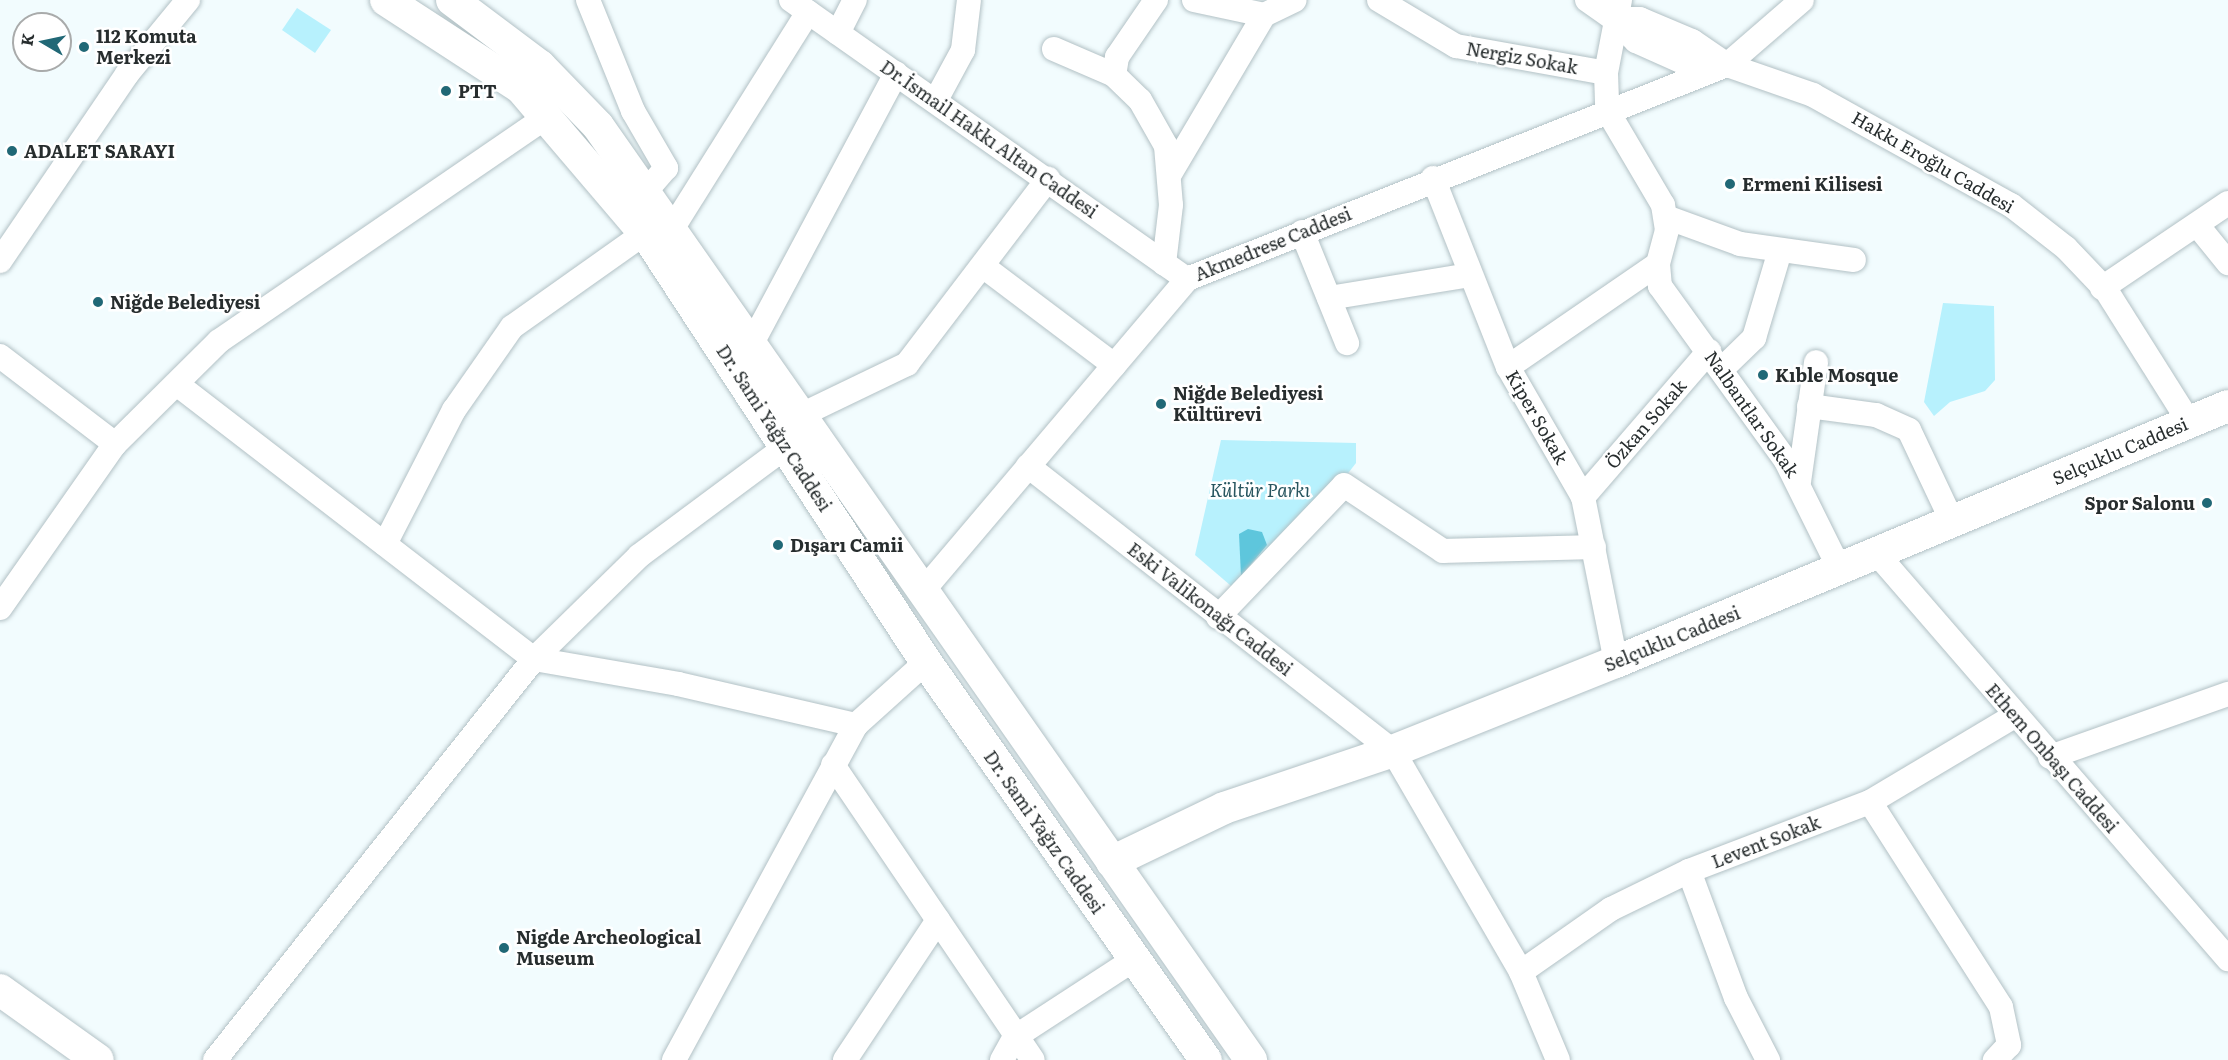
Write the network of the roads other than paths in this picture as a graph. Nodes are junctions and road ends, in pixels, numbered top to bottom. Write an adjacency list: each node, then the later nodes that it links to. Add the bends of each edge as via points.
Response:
1 (188, 0): 36 (street, via 127,74)
2 (386, 0): 24 (main road, Dr. Sami Yağız Caddesi, via 482,58)
3 (452, 0): 28 (main road, Dr. Sami Yağız Caddesi, via 572,94)
4 (588, 0): 28 (street, via 633,111 666,168)
5 (855, 0): 16 (street)
6 (969, 0): 22 (street, via 963,50)
7 (1156, 0): 21 (street, via 1117,57)
8 (1194, 0): 15 (street)
9 (1295, 0): 15 (street)
10 (1379, 0): 20 (street, Nergiz Sokak, via 1456,46)
11 (1587, 0): 14 (street)
12 (1802, 0): 18 (street)
13 (799, 6): 16 (street, Dr.İsmail Hakkı Altan Caddesi); 32 (street)
14 (1617, 10): 18 (street, Hakkı Eroğlu Caddesi, via 1692,41); 20 (street)
15 (1264, 15): 25 (street)
16 (838, 33): 19 (street, Dr.İsmail Hakkı Altan Caddesi)
17 (1054, 49): 21 (street)
18 (1727, 65): 23 (street, Akmedrese Caddesi); 43 (street, Hakkı Eroğlu Caddesi, via 1813,95 1954,170 2041,227)
19 (896, 73): 22 (street, Dr.İsmail Hakkı Altan Caddesi); 46 (street)
20 (1606, 73): 23 (street)
21 (1114, 75): 25 (street, via 1154,121)
22 (936, 99): 27 (street, Dr.İsmail Hakkı Altan Caddesi)
23 (1607, 110): 26 (street, Akmedrese Caddesi); 30 (street)
24 (549, 115): 32 (main road, Dr. Sami Yağız Caddesi); 52 (street, via 219,341)
25 (1170, 174): 38 (street)
26 (1433, 178): 33 (street, Akmedrese Caddesi); 41 (street, Kiper Sokak)
27 (1048, 179): 38 (street, Dr.İsmail Hakkı Altan Caddesi); 40 (street)
28 (645, 192): 32 (main road, Dr. Sami Yağız Caddesi)
29 (2228, 203): 31 (street)
30 (1666, 217): 34 (street, via 1723,239); 39 (street, Nalbantlar Sokak)
31 (2198, 226): 37 (street); 43 (street)
32 (658, 231): 46 (main road, Dr. Sami Yağız Caddesi); 58 (main road, Dr. Sami Yağız Caddesi); 63 (street, via 512,327 454,410)
33 (1302, 232): 42 (street, Akmedrese Caddesi); 44 (street)
34 (1780, 251): 35 (street); 48 (street, Özkan Sokak, via 1754,338)
35 (1854, 260)
36 (0, 261)
37 (2228, 263)
38 (1164, 264): 42 (street, Dr.İsmail Hakkı Altan Caddesi)
39 (1658, 264): 48 (street, Nalbantlar Sokak, via 1663,291); 51 (street)
40 (984, 267): 50 (street); 55 (street, via 907,364)
41 (1469, 275): 44 (street); 51 (street, Kiper Sokak)
42 (1187, 279): 50 (street, Akmedrese Caddesi)
43 (2102, 288): 56 (street, Hakkı Eroğlu Caddesi)
44 (1329, 298): 45 (street)
45 (1347, 343)
46 (751, 345): 55 (main road, Dr. Sami Yağız Caddesi)
47 (0, 356): 57 (street)
48 (1716, 360): 60 (street, Nalbantlar Sokak); 61 (street, Özkan Sokak)
49 (1816, 362): 53 (street)
50 (1114, 365): 59 (street, Akmedrese Caddesi)
51 (1508, 367): 61 (street, Kiper Sokak)
52 (178, 385): 57 (street); 63 (street)
53 (1809, 406): 60 (street); 62 (street, via 1876,415 1909,430)
54 (2228, 406): 56 (main road, Selçuklu Caddesi)
55 (799, 416): 67 (main road, Dr. Sami Yağız Caddesi)
56 (2189, 422): 62 (main road, Selçuklu Caddesi)
57 (115, 444): 68 (street)
58 (786, 447): 70 (street, via 639,556); 71 (main road, Dr. Sami Yağız Caddesi)
59 (1028, 466): 67 (street, Akmedrese Caddesi); 69 (street, Eski Valikonağı Caddesi)
60 (1799, 482): 66 (street, Nalbantlar Sokak)
61 (1583, 497): 64 (street, Kiper Sokak)
62 (1952, 521): 65 (main road, Selçuklu Caddesi)
63 (385, 544): 70 (street)
64 (1594, 548): 69 (street, via 1443,551 1344,485); 72 (street, Kiper Sokak)
65 (1878, 555): 66 (main road, Selçuklu Caddesi); 74 (street, Ethem Onbaşı Caddesi)
66 (1840, 570): 72 (main road, Selçuklu Caddesi)
67 (921, 592): 80 (main road, Dr. Sami Yağız Caddesi)
68 (0, 609)
69 (1218, 617): 76 (street, Eski Valikonağı Caddesi)
70 (534, 659): 75 (street, via 678,684); 90 (street)
71 (926, 662): 75 (street); 84 (main road, Dr. Sami Yağız Caddesi)
72 (1616, 662): 76 (main road, Selçuklu Caddesi)
73 (2228, 693): 77 (street)
74 (2014, 716): 77 (street, Ethem Onbaşı Caddesi); 79 (street, Levent Sokak)
75 (856, 725): 78 (street)
76 (1393, 751): 80 (main road, Selçuklu Caddesi, via 1224,808); 85 (street)
77 (2050, 757): 83 (street, Ethem Onbaşı Caddesi)
78 (833, 765): 82 (street); 88 (street)
79 (1870, 802): 81 (street, Levent Sokak); 98 (street, via 2001,1007 2009,1045)
80 (1112, 862): 95 (main road, Dr. Sami Yağız Caddesi)
81 (1689, 871): 85 (street, Levent Sokak, via 1611,909); 97 (street, via 1736,998)
82 (938, 920): 87 (street); 91 (street)
83 (2228, 959)
84 (1133, 960): 87 (street); 94 (main road, Dr. Sami Yağız Caddesi)
85 (1521, 972): 96 (street)
86 (0, 990): 89 (main road)
87 (1015, 1037): 92 (street); 93 (street)
88 (677, 1059)
89 (98, 1060)
90 (215, 1060)
91 (845, 1060)
92 (1002, 1060)
93 (1033, 1060)
94 (1206, 1060)
95 (1251, 1060)
96 (1558, 1060)
97 (1768, 1060)
98 (1995, 1060)

